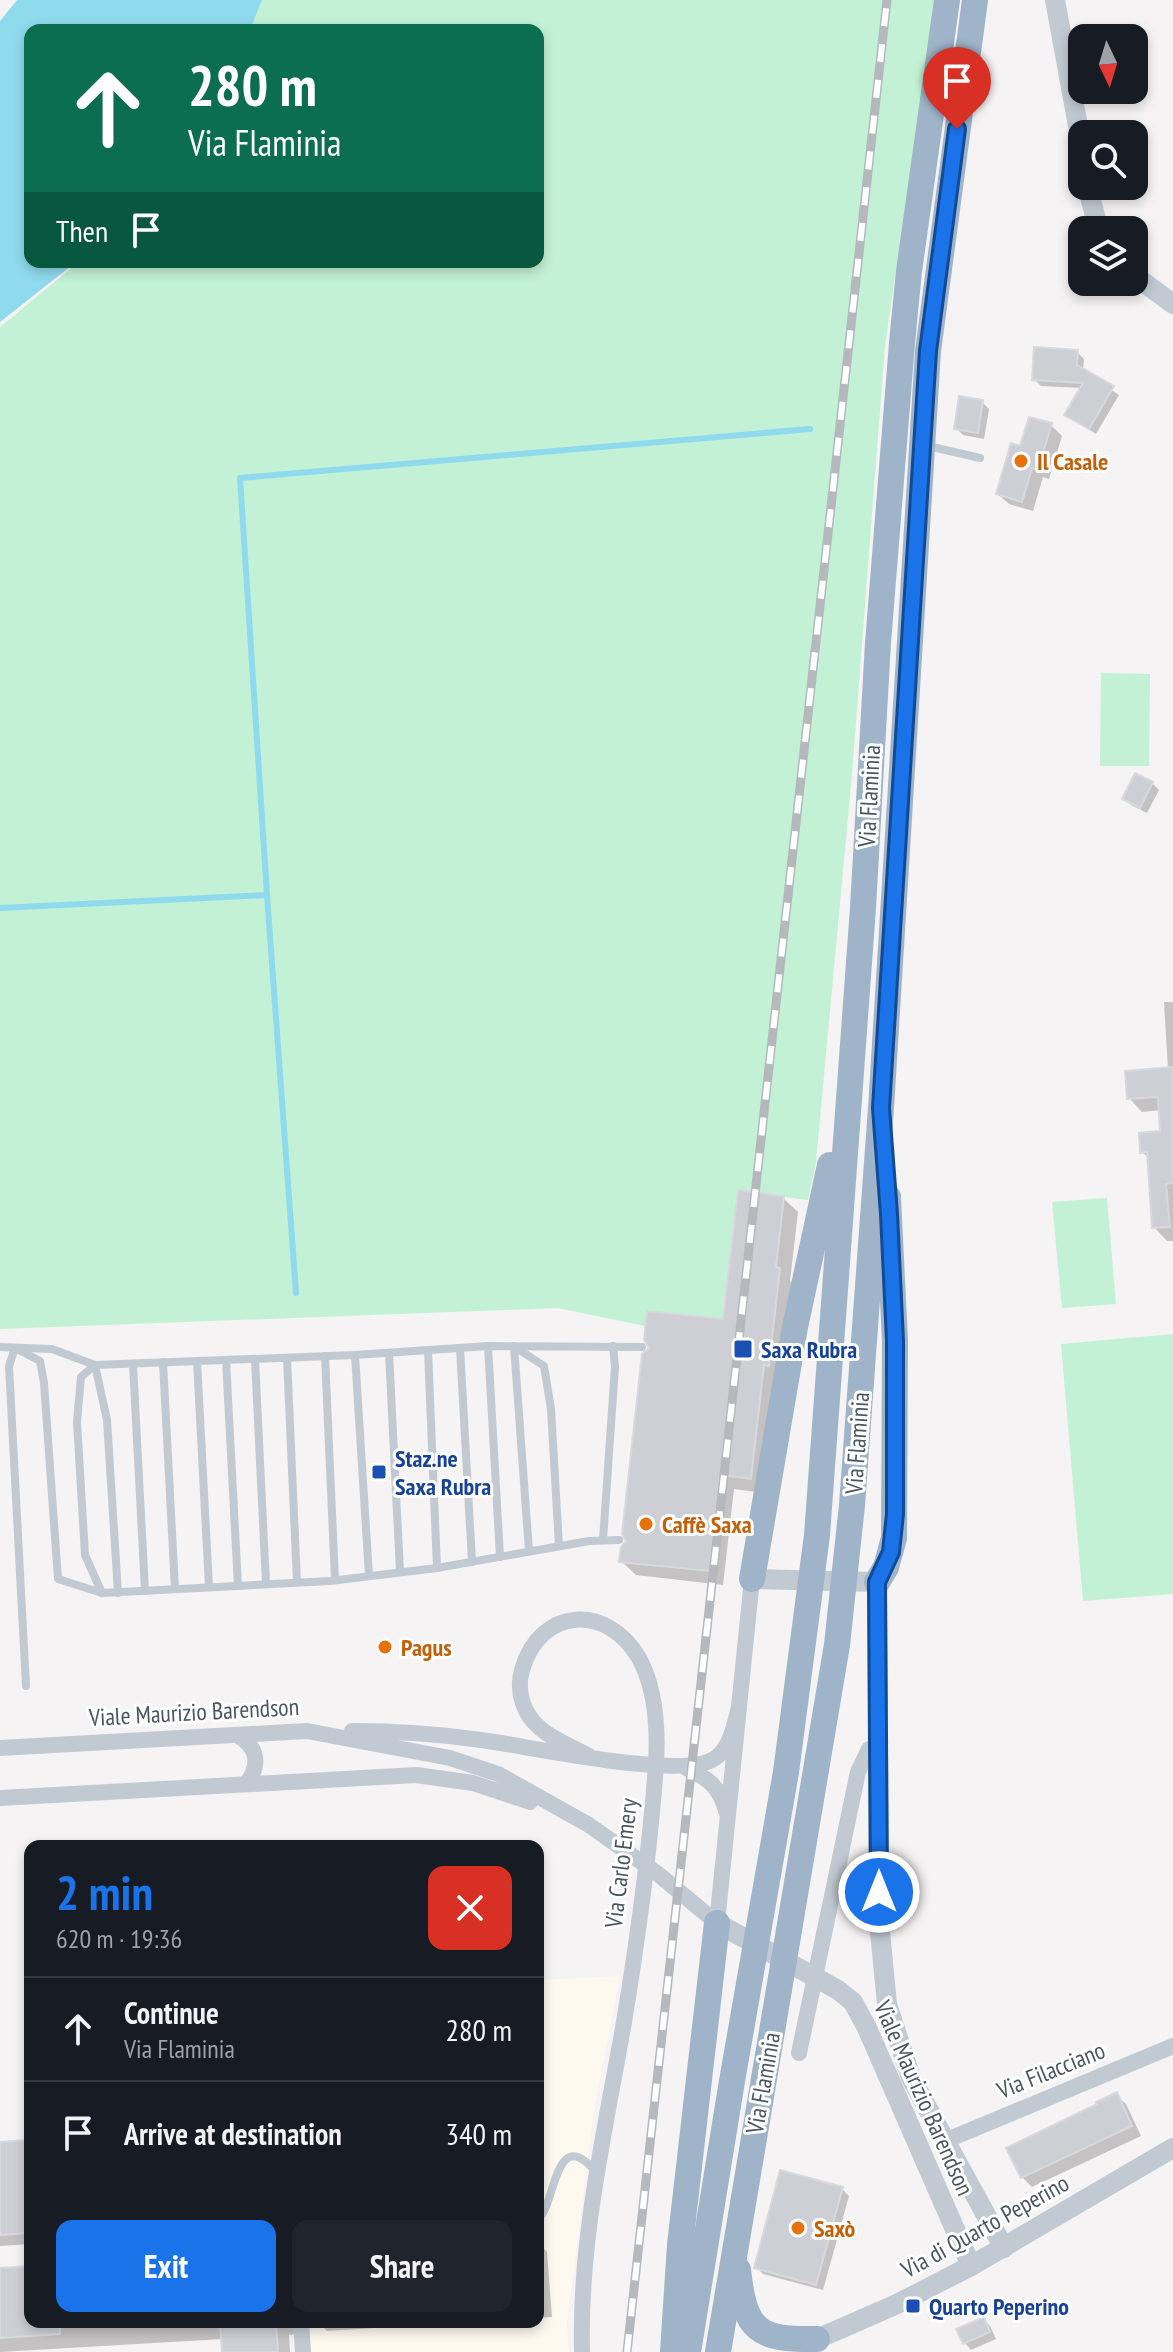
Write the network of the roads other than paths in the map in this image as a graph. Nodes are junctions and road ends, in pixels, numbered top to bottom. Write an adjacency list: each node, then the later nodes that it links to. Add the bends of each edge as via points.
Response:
1 (947, 0): 9 (highway, Via Flaminia, via 902,343)
2 (975, 0): 7 (highway, Via Flaminia, via 928,351)
3 (1055, 0): 4 (street)
4 (1077, 120)
5 (1148, 285): 6 (street)
6 (1173, 304)
7 (923, 445): 8 (lane); 10 (highway, Via Flaminia)
8 (980, 458)
9 (849, 1079): 38 (highway, via 795,1327); 76 (highway, Via Flaminia, via 819,1506 799,1685)
10 (881, 1108): 41 (highway, via 895,1341 895,1514 891,1552); 68 (highway, Via Flaminia, via 837,1645)
11 (488, 1346): 12 (lane); 17 (lane); 33 (lane)
12 (514, 1346): 13 (lane); 31 (lane, via 544,1366); 32 (lane)
13 (613, 1346): 15 (lane); 29 (lane)
14 (0, 1347): 16 (lane)
15 (642, 1347)
16 (15, 1348): 28 (lane, via 52,1349); 47 (lane, via 40,1361 58,1579); 49 (lane, via 9,1366)
17 (460, 1348): 18 (lane); 34 (lane)
18 (428, 1350): 19 (lane); 35 (lane)
19 (389, 1353): 20 (lane); 36 (lane)
20 (355, 1355): 21 (lane); 37 (lane)
21 (325, 1356): 22 (lane); 39 (lane)
22 (287, 1358): 23 (lane); 40 (lane)
23 (255, 1359): 24 (lane); 42 (lane)
24 (226, 1360): 25 (lane); 43 (lane)
25 (197, 1361): 26 (lane); 44 (lane)
26 (163, 1362): 27 (lane); 45 (lane)
27 (133, 1364): 28 (lane); 46 (lane)
28 (95, 1365): 47 (lane, via 81,1377 77,1422 85,1555); 48 (lane, via 107,1420)
29 (603, 1540): 30 (lane); 31 (lane)
30 (619, 1540)
31 (559, 1546): 32 (lane)
32 (529, 1551): 33 (lane)
33 (500, 1557): 34 (lane)
34 (472, 1562): 35 (lane)
35 (437, 1568): 36 (lane)
36 (400, 1572): 37 (lane)
37 (369, 1576): 39 (lane)
38 (752, 1579): 41 (street); 50 (street)
39 (335, 1580): 40 (lane)
40 (297, 1582): 42 (lane)
41 (877, 1582): 53 (street)
42 (266, 1584): 43 (lane)
43 (238, 1586): 44 (lane)
44 (209, 1587): 45 (lane)
45 (175, 1589): 46 (lane)
46 (145, 1591): 48 (lane)
47 (102, 1593): 48 (lane)
48 (118, 1593)
49 (26, 1686)
50 (739, 1707): 56 (street, via 724,1751); 60 (street)
51 (307, 1731): 52 (street, Viale Maurizio Barendson); 55 (street, via 478,1739); 59 (street, Viale Maurizio Barendson, via 466,1763 498,1774)
52 (237, 1735): 54 (street, Viale Maurizio Barendson); 57 (street, via 249,1742 256,1756)
53 (878, 1746): 63 (street, via 869,1749 858,1772); 64 (street, via 879,1921 886,1994 911,2078)
54 (0, 1748)
55 (589, 1756): 56 (street); 66 (street, Via Carlo Emery, via 535,1724 520,1687 526,1657 545,1632 585,1619 616,1631 637,1655 651,1692 657,1737 651,1836)
56 (686, 1768): 60 (street, via 713,1783)
57 (246, 1784): 58 (street, Viale Maurizio Barendson); 59 (street, Viale Maurizio Barendson, via 426,1775 499,1790)
58 (0, 1798)
59 (566, 1814): 61 (street, Viale Maurizio Barendson, via 658,1874)
60 (729, 1821): 61 (street)
61 (717, 1923): 70 (street, Viale Maurizio Barendson, via 853,2002); 75 (highway, via 678,2258)
62 (1173, 2046): 64 (street, Via Filacciano)
63 (799, 2053)
64 (947, 2140): 69 (street)
65 (1173, 2148): 69 (street, Via di Quarto Peperino)
66 (597, 2173): 67 (lane, via 585,2160 569,2158 561,2164); 74 (street, Via Carlo Emery)
67 (544, 2212)
68 (736, 2240): 72 (highway, via 747,2313 756,2326 778,2338); 77 (highway, Via Flaminia)
69 (1004, 2248): 70 (street, Via di Quarto Peperino)
70 (971, 2266): 72 (street, Via di Quarto Peperino)
71 (301, 2328): 73 (street)
72 (809, 2346)
73 (303, 2352)
74 (582, 2352)
75 (673, 2352)
76 (688, 2352)
77 (718, 2352)

